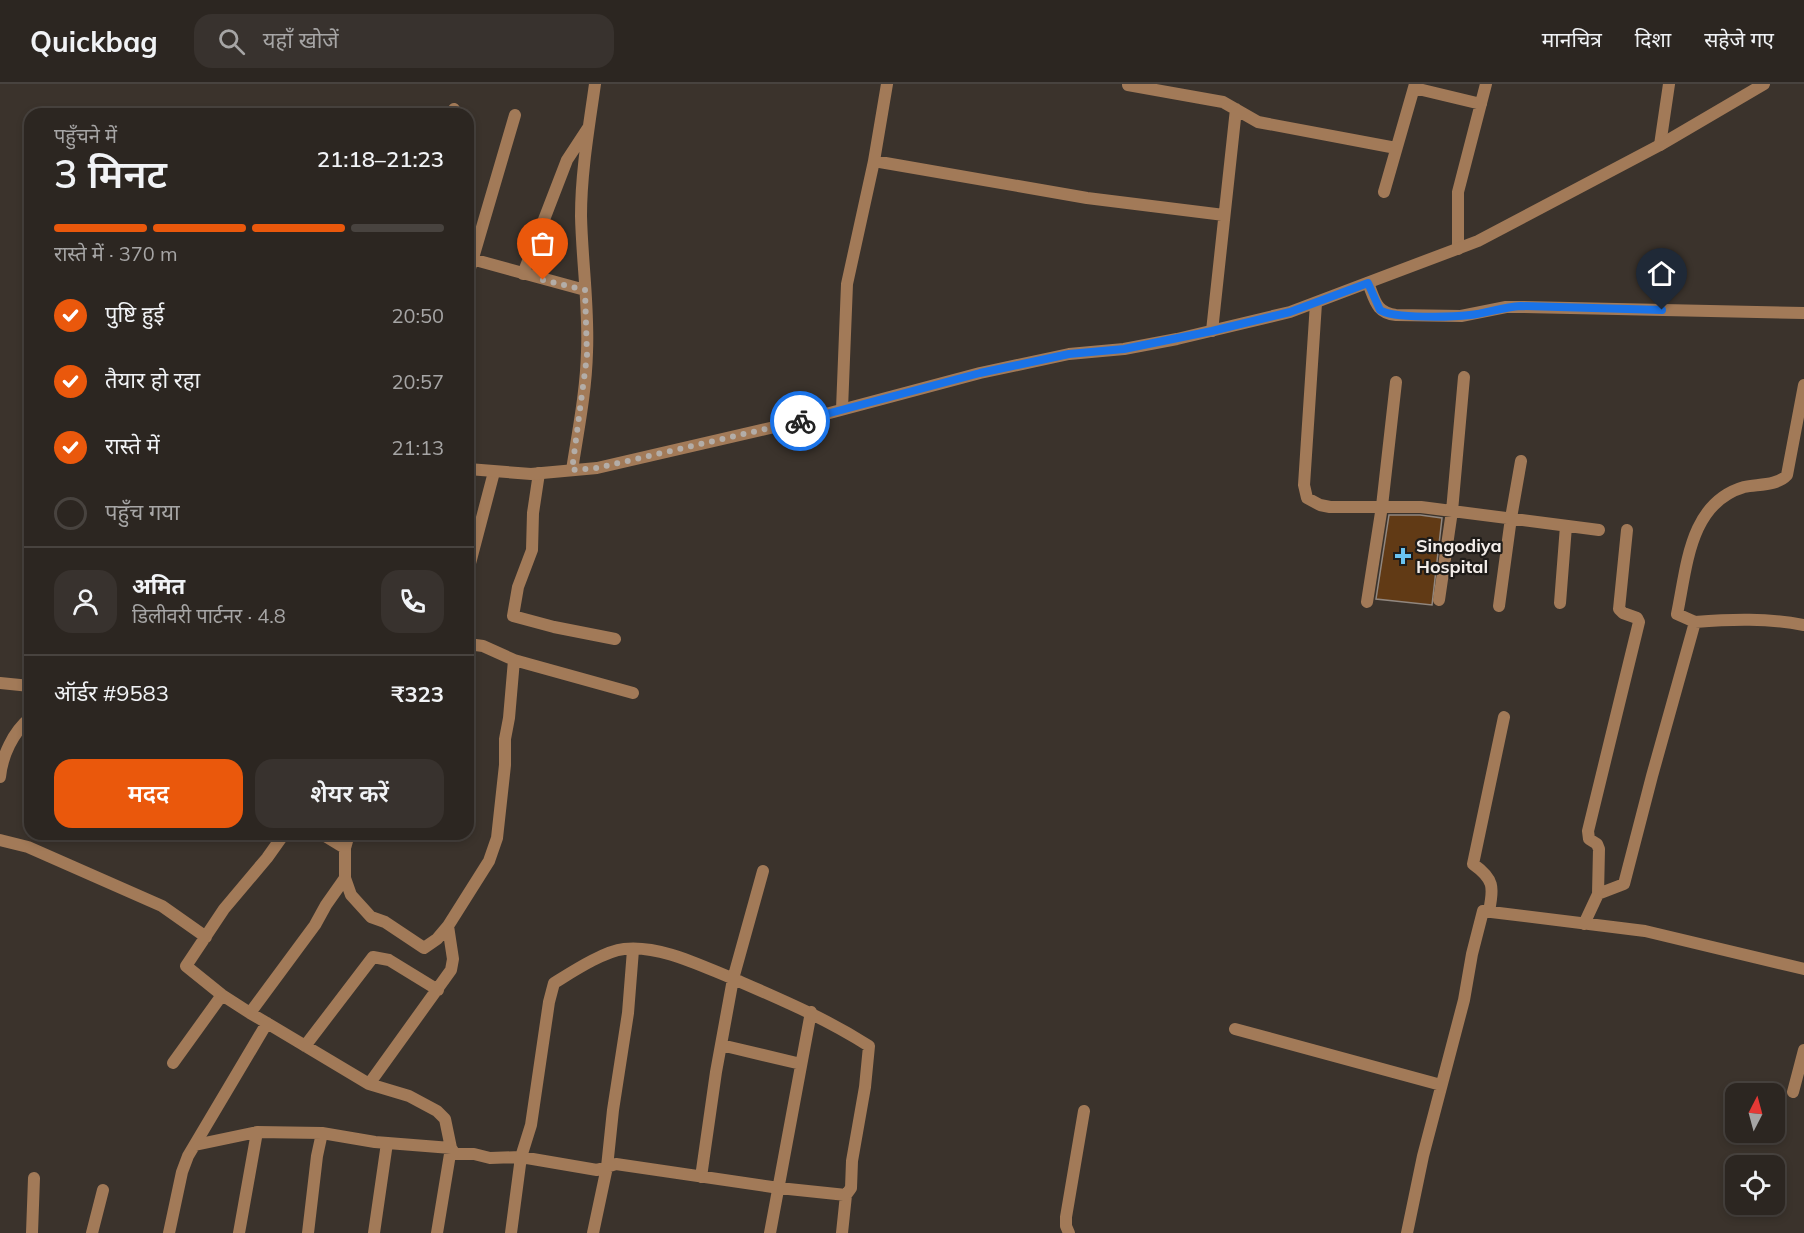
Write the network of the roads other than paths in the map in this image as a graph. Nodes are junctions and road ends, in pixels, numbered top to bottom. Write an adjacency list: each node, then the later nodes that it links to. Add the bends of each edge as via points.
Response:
1 (596, 84): 11 (street)
2 (887, 84): 14 (street)
3 (1486, 84): 8 (street)
4 (1669, 84): 12 (street)
5 (1764, 84): 12 (street)
6 (1128, 85): 9 (street, via 1210,99)
7 (1415, 86): 8 (street); 13 (street)
8 (1481, 104): 18 (street, via 1458,192)
9 (1236, 109): 13 (street, via 1258,122); 16 (street)
10 (515, 115): 17 (street)
11 (589, 127): 20 (street, via 567,160); 22 (street, via 581,212)
12 (1660, 145): 18 (street)
13 (1396, 148): 15 (street)
14 (874, 161): 16 (street, via 1088,198); 29 (street, via 848,284)
15 (1384, 192)
16 (1224, 215): 25 (street)
17 (474, 246)
18 (1458, 249): 21 (street)
19 (474, 260): 20 (street)
20 (523, 274): 22 (street)
21 (1368, 283): 23 (street); 24 (street, via 1380,310 1396,315 1461,316 1521,306)
22 (585, 290): 33 (street, via 587,356)
23 (1316, 303): 25 (street); 36 (street, via 1307,498 1320,506)
24 (1804, 313)
25 (1212, 331): 29 (street, via 1124,349 1069,354)
26 (1464, 377): 37 (street)
27 (1396, 382): 36 (street)
28 (1804, 385): 30 (street)
29 (842, 409): 33 (street, via 669,452)
30 (1801, 425): 47 (street, via 1784,479 1744,487 1724,496 1695,530 1677,614)
31 (1521, 461): 38 (street)
32 (474, 470): 34 (street)
33 (572, 470): 35 (street)
34 (494, 472): 35 (street); 42 (street)
35 (539, 473): 49 (street, via 532,550 518,587 513,616)
36 (1382, 506): 37 (street); 44 (street)
37 (1452, 511): 38 (street); 43 (street)
38 (1511, 519): 39 (street); 46 (street)
39 (1566, 526): 40 (street); 45 (street)
40 (1599, 530)
41 (1627, 530): 65 (street, via 1619,609 1639,622 1588,831 1589,839 1599,849)
42 (474, 548)
43 (1439, 600)
44 (1367, 602)
45 (1560, 603)
46 (1499, 606)
47 (1695, 622): 48 (street, via 1765,619); 65 (street, via 1624,885)
48 (1804, 625)
49 (615, 639)
50 (474, 645): 51 (street)
51 (514, 660): 54 (street); 68 (street, via 497,838 489,861)
52 (0, 683): 53 (street)
53 (24, 685)
54 (633, 693)
55 (1504, 717): 66 (street, via 1473,864 1492,882)
56 (24, 723): 57 (street, via 2,761)
57 (0, 777)
58 (0, 840): 69 (street, via 28,847 162,906)
59 (280, 840): 69 (street)
60 (332, 840): 62 (street)
61 (347, 840): 62 (street)
62 (345, 848): 64 (street)
63 (763, 871): 72 (street)
64 (345, 878): 68 (street, via 351,895 371,917 424,948); 76 (street, via 315,926)
65 (1598, 894): 67 (street)
66 (1489, 911): 67 (street); 85 (street, via 1482,911)
67 (1584, 924): 71 (street, via 1645,931)
68 (448, 926): 73 (street, via 453,965)
69 (206, 937): 74 (street, via 186,966)
70 (633, 950): 72 (street, via 686,960); 93 (street, via 624,949 596,959 554,983 531,1125); 94 (street)
71 (1804, 969)
72 (733, 979): 75 (street); 79 (street)
73 (438, 990): 80 (street, via 389,960 374,957); 84 (street)
74 (222, 994): 76 (street); 82 (street)
75 (811, 1012): 83 (street); 99 (street, via 869,1046 851,1188)
76 (250, 1013): 77 (street)
77 (267, 1023): 80 (street); 91 (street)
78 (1235, 1029): 85 (street)
79 (721, 1044): 83 (street); 95 (street)
80 (305, 1046): 84 (street)
81 (1804, 1050): 86 (street)
82 (173, 1063)
83 (801, 1064): 97 (street)
84 (369, 1084): 92 (street, via 409,1096 437,1111 445,1119)
85 (1442, 1085): 112 (street)
86 (1793, 1092)
87 (1084, 1111): 111 (street, via 1066,1217)
88 (257, 1132): 89 (street); 91 (street); 103 (street)
89 (322, 1133): 90 (street); 104 (street)
90 (387, 1143): 92 (street); 105 (street)
91 (195, 1145): 102 (street, via 183,1172)
92 (451, 1148): 93 (street, via 454,1154); 106 (street)
93 (521, 1157): 94 (street, via 597,1170); 107 (street)
94 (607, 1167): 95 (street, via 616,1164); 108 (street)
95 (700, 1177): 97 (street)
96 (34, 1178): 100 (street)
97 (779, 1188): 99 (street); 109 (street)
98 (104, 1190): 101 (street)
99 (846, 1195): 110 (street)
100 (32, 1233)
101 (92, 1233)
102 (170, 1233)
103 (239, 1233)
104 (308, 1233)
105 (374, 1233)
106 (438, 1233)
107 (512, 1233)
108 (593, 1233)
109 (770, 1233)
110 (842, 1233)
111 (1069, 1233)
112 (1407, 1233)

